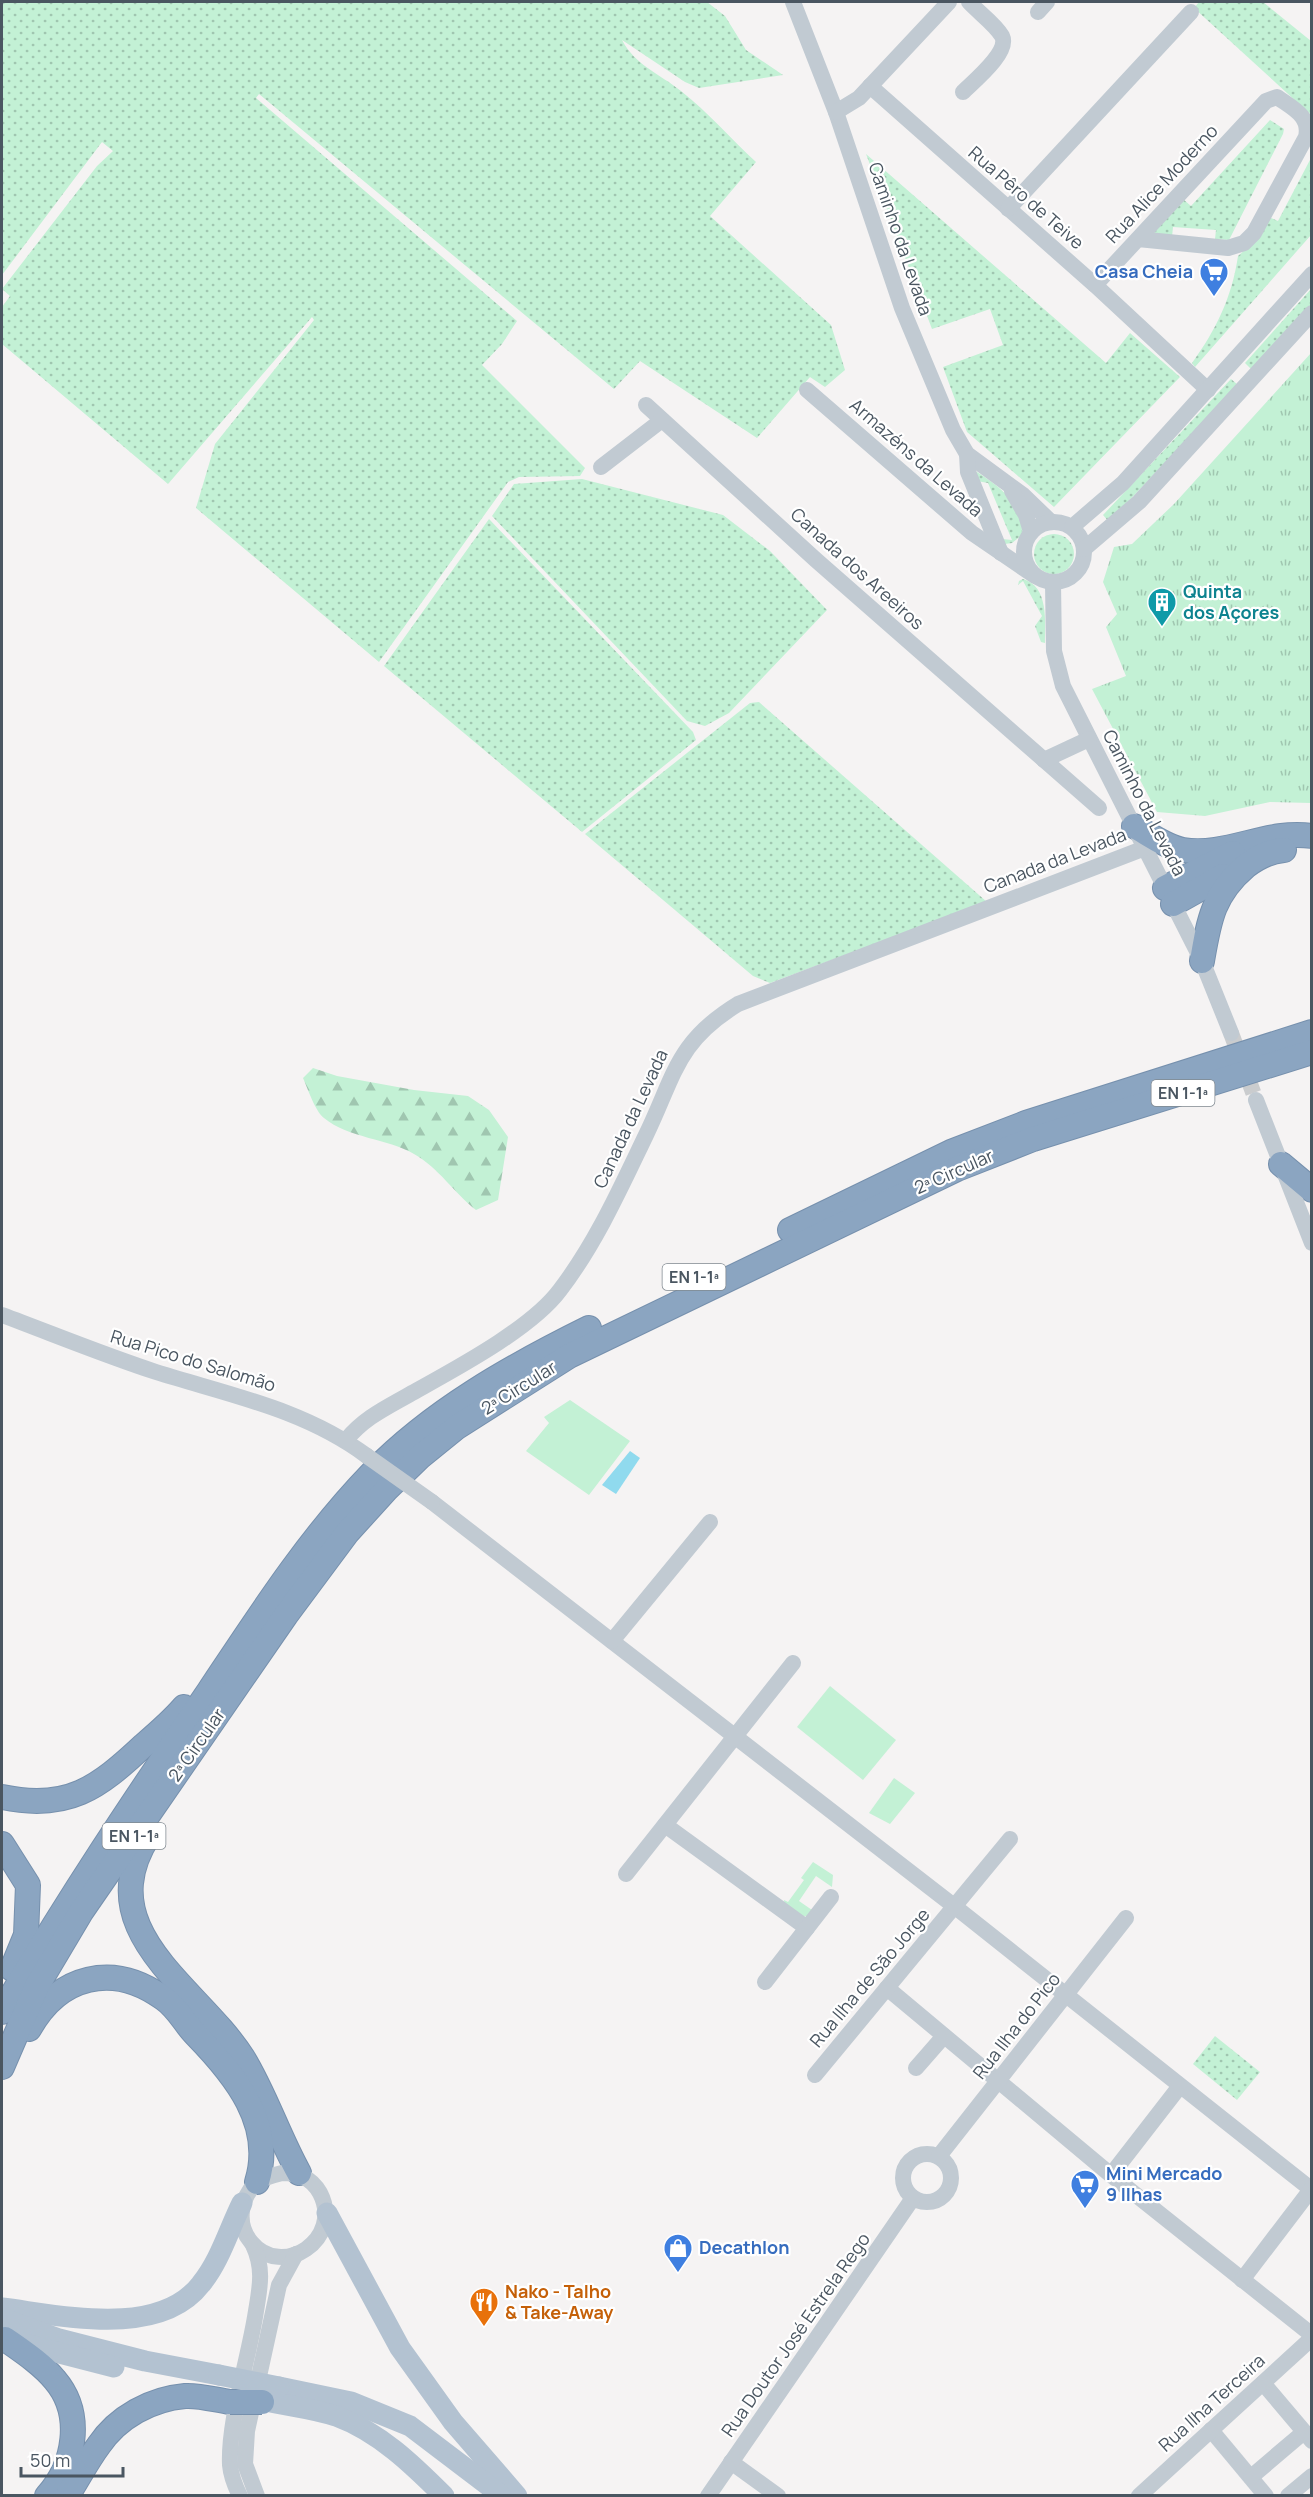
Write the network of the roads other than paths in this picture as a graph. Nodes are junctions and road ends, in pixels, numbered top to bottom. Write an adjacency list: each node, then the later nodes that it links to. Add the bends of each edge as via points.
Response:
1 (793, 2): 7 (street, Caminho da Levada)
2 (949, 2): 5 (street)
3 (969, 2): 6 (street, via 1001,36 1004,45)
4 (1191, 12): 8 (street)
5 (870, 86): 7 (street); 8 (street, Rua Pêro de Teive)
6 (963, 92)
7 (836, 112): 17 (street, Caminho da Levada, via 902,308 944,411)
8 (1008, 208): 11 (street, Rua Pêro de Teive)
9 (1138, 239): 9 (street, Rua Alice Moderno, via 1266,101 1277,97 1304,117 1306,137 1254,233 1244,243 1228,248); 11 (street, Rua Alice Moderno)
10 (1311, 274): 14 (street)
11 (1095, 285): 14 (street, Rua Pêro de Teive)
12 (1311, 313): 23 (street, via 1139,502)
13 (807, 390): 25 (street, Armazéns da Levada, via 972,533)
14 (1208, 390): 21 (street, via 1122,483)
15 (646, 405): 16 (street, Canada dos Areeiros)
16 (662, 420): 18 (street); 29 (street, Canada dos Areeiros)
17 (968, 454): 19 (street, Caminho da Levada); 25 (street, Caminho da Levada, via 968,472)
18 (601, 467)
19 (1006, 483): 20 (street, Caminho da Levada); 22 (street, Caminho da Levada, via 1026,514)
20 (1051, 522): 21 (street); 22 (street)
21 (1072, 527): 23 (street)
22 (1031, 532): 24 (street)
23 (1084, 549): 27 (street, via 1076,573)
24 (1023, 550): 25 (street); 26 (street, via 1028,569)
25 (1001, 553): 26 (street, Armazéns da Levada)
26 (1035, 576): 27 (street)
27 (1053, 583): 28 (street, Caminho da Levada, via 1056,662)
28 (1089, 739): 29 (street); 31 (street, Caminho da Levada)
29 (1044, 760): 30 (street, Canada dos Areeiros)
30 (1099, 808)
31 (1134, 826): 33 (street, Caminho da Levada); 34 (highway, via 1182,850)
32 (1311, 836): 34 (highway, via 1280,836)
33 (1145, 848): 36 (street, Caminho da Levada); 49 (street, Canada da Levada, via 723,1013 685,1050 671,1073 618,1194 559,1291 541,1310 472,1359 361,1422)
34 (1257, 849): 35 (highway); 36 (highway); 37 (highway, via 1221,891 1212,909)
35 (1311, 851)
36 (1169, 896): 37 (street, Caminho da Levada)
37 (1202, 961): 40 (street, Caminho da Levada)
38 (1311, 1027): 42 (highway)
39 (1311, 1032): 42 (highway, 2ª Circular / EN 1-1ª)
40 (1231, 1034)
41 (1311, 1052): 42 (highway, 2ª Circular / EN 1-1ª)
42 (1280, 1053): 43 (highway); 51 (highway, 2ª Circular / EN 1-1ª, via 1026,1123 951,1152 541,1352 452,1409 372,1473); 53 (highway, 2ª Circular / EN 1-1ª, via 957,1168 569,1356 507,1393 420,1456 347,1533)
43 (1311, 1059)
44 (1256, 1100): 45 (street)
45 (1281, 1164): 46 (highway); 47 (street)
46 (1311, 1190)
47 (1311, 1243)
48 (2, 1315): 49 (street, Rua Pico do Salomão, via 137,1366 263,1402)
49 (346, 1440): 52 (street, Rua Pico do Salomão, bridge)
50 (710, 1522): 52 (street)
51 (260, 1615): 56 (highway, via 171,1721 105,1780 64,1799 39,1802); 69 (highway, 2ª Circular / EN 1-1ª, via 65,1904)
52 (612, 1641): 55 (street, Rua Pico do Salomão)
53 (264, 1650): 71 (highway, 2ª Circular / EN 1-1ª, via 81,1912 37,1986); 78 (highway, via 254,1675 140,1849 131,1895 143,1939 159,1963 242,2056)
54 (793, 1663): 55 (street)
55 (735, 1736): 57 (street); 62 (street, Rua Pico do Salomão)
56 (2, 1797)
57 (665, 1825): 60 (street); 64 (street)
58 (1010, 1839): 62 (street, Rua Ilha de São Jorge)
59 (2, 1844): 67 (highway, via 28,1885 26,1935)
60 (626, 1874)
61 (831, 1897): 64 (street)
62 (954, 1906): 66 (street, Rua Ilha de São Jorge); 68 (street, Rua Pico do Salomão)
63 (1126, 1918): 68 (street, Rua Ilha do Pico)
64 (807, 1928): 65 (street)
65 (765, 1982)
66 (887, 1988): 70 (street); 73 (street, Rua Ilha de São Jorge)
67 (2, 1995)
68 (1065, 1996): 75 (street, Rua Ilha do Pico); 76 (street, Rua Pico do Salomão)
69 (2, 2012)
70 (944, 2036): 72 (street); 75 (street)
71 (2, 2067)
72 (916, 2068)
73 (815, 2075)
74 (2, 2079): 80 (highway, via 35,2019 69,1985 106,1977 126,1979 164,1998 178,2011 245,2096 260,2129 264,2153)
75 (998, 2081): 77 (street, Rua Ilha do Pico); 79 (street)
76 (1180, 2086): 79 (street); 81 (street, Rua Pico do Salomão)
77 (939, 2156): 82 (street, via 928,2153 908,2162 904,2186); 82 (street, via 952,2175 948,2191 936,2201 920,2202)
78 (298, 2173): 80 (street, via 282,2173); 84 (street, via 318,2191)
79 (1111, 2175): 87 (street)
80 (257, 2182): 83 (street)
81 (1311, 2189): 87 (street)
82 (913, 2198): 96 (street, Rua Doutor José Estrela Rego)
83 (243, 2203): 85 (street, via 243,2225); 88 (main road, via 202,2283 176,2306 137,2318 90,2319)
84 (327, 2213): 86 (street, via 315,2243); 108 (main road, via 400,2348 453,2422)
85 (253, 2244): 86 (street, via 273,2256); 103 (street, via 261,2260 261,2281 233,2428 230,2465)
86 (296, 2254): 104 (street, via 279,2285 247,2431 245,2464)
87 (1242, 2280): 90 (street)
88 (2, 2308)
89 (3, 2331): 92 (main road, via 59,2339 145,2361); 101 (highway, via 56,2381 69,2404 74,2439 58,2484)
90 (1311, 2337): 91 (street, Rua Ilha Terceira)
91 (1263, 2383): 94 (street, Rua Ilha Terceira); 95 (street)
92 (222, 2389): 93 (highway, bridge); 102 (highway, via 160,2400 138,2409 99,2444)
93 (269, 2398): 97 (main road, via 361,2427 388,2444); 107 (main road, via 351,2402 410,2426)
94 (1211, 2430): 99 (street); 110 (street, Rua Ilha Terceira)
95 (1308, 2437): 99 (street)
96 (731, 2462): 100 (street, Rua Doutor José Estrela Rego); 109 (street)
97 (422, 2474): 105 (main road, via 422,2485); 106 (main road)
98 (1311, 2476): 112 (street)
99 (1251, 2477): 111 (street)
100 (708, 2495)
101 (48, 2496)
102 (67, 2496)
103 (240, 2496)
104 (256, 2496)
105 (432, 2496)
106 (444, 2496)
107 (502, 2496)
108 (517, 2496)
109 (777, 2496)
110 (1139, 2496)
111 (1266, 2496)
112 (1288, 2496)

